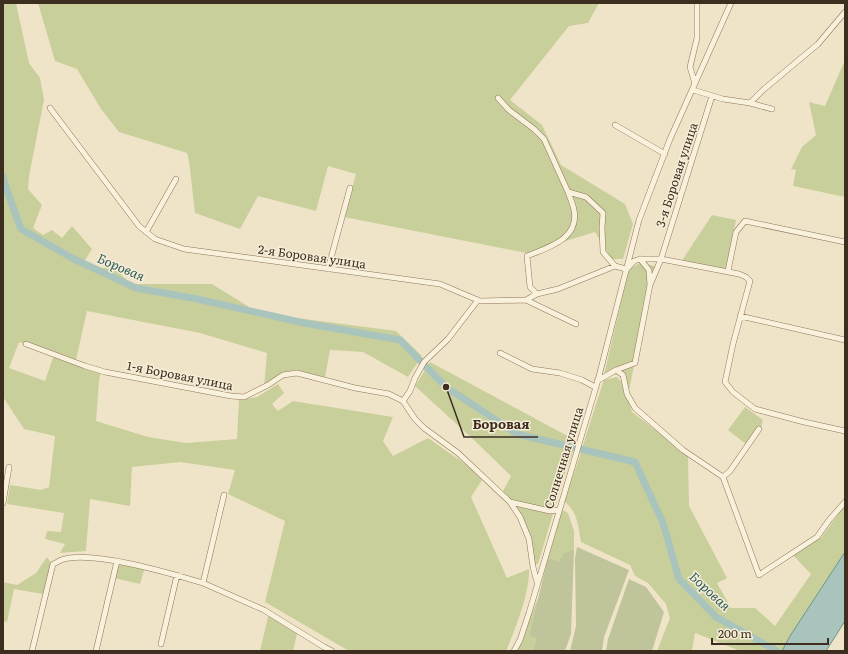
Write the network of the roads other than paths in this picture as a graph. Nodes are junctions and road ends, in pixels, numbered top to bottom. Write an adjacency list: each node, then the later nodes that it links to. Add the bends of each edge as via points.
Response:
1 (697, 3): 4 (street, via 697,38 690,67)
2 (731, 3): 4 (street, Солнечная улица)
3 (845, 12): 7 (street, via 818,44)
4 (694, 87): 5 (street); 11 (street, Солнечная улица)
5 (712, 96): 7 (street); 18 (street, 3-я Боровая улица)
6 (498, 98): 14 (street, via 544,139)
7 (750, 103): 9 (street)
8 (50, 108): 15 (street, 2-я Боровая улица, via 138,226)
9 (772, 109)
10 (615, 125): 11 (street)
11 (665, 154): 21 (street, Солнечная улица, via 639,220)
12 (176, 179): 15 (street)
13 (350, 188): 20 (street)
14 (568, 192): 19 (street, via 586,197 603,213 603,252); 24 (street, via 575,211 574,225 568,237 526,256 530,287)
15 (146, 232): 20 (street, 2-я Боровая улица, via 154,239 184,249)
16 (845, 242): 22 (street, via 745,221 736,232)
17 (640, 259): 18 (street); 21 (street); 23 (street, via 649,270)
18 (661, 259): 22 (street); 23 (street, 3-я Боровая улица)
19 (615, 266): 21 (street); 24 (street, 2-я Боровая улица, via 558,289)
20 (328, 269): 25 (street, 2-я Боровая улица, via 440,284)
21 (626, 269): 33 (street, Солнечная улица)
22 (728, 271): 27 (street, via 750,281)
23 (650, 285): 32 (street, via 634,363)
24 (537, 294): 26 (street, 2-я Боровая улица)
25 (478, 300): 26 (street, 2-я Боровая улица); 35 (street, via 448,339 424,362)
26 (526, 300): 28 (street)
27 (740, 316): 29 (street); 37 (street, via 725,382 734,392 755,409)
28 (576, 324)
29 (845, 340)
30 (26, 344): 35 (street, 1-я Боровая улица, via 105,372 244,398 283,375 297,373 389,394)
31 (500, 354): 34 (street, via 532,369 560,373)
32 (616, 370): 33 (street); 39 (street, via 623,375 627,394 635,408 683,450)
33 (597, 381): 34 (street, Солнечная улица)
34 (595, 387): 44 (street, Солнечная улица)
35 (403, 400): 41 (street, via 419,424 458,453)
36 (759, 429): 39 (street)
37 (845, 431)
38 (9, 467): 43 (street)
39 (723, 477): 42 (street, via 759,575 817,537)
40 (224, 495): 47 (street)
41 (510, 502): 44 (street); 48 (street, via 520,517 529,539)
42 (845, 502)
43 (3, 503)
44 (559, 510): 48 (street, Солнечная улица)
45 (117, 561): 46 (street); 51 (street, via 89,557 72,558 53,564); 52 (street)
46 (177, 575): 47 (street); 49 (street)
47 (204, 583): 50 (street, via 264,610)
48 (538, 583): 54 (street, Солнечная улица)
49 (161, 644)
50 (324, 649): 53 (street)
51 (32, 651)
52 (96, 651)
53 (332, 651)
54 (514, 651)

